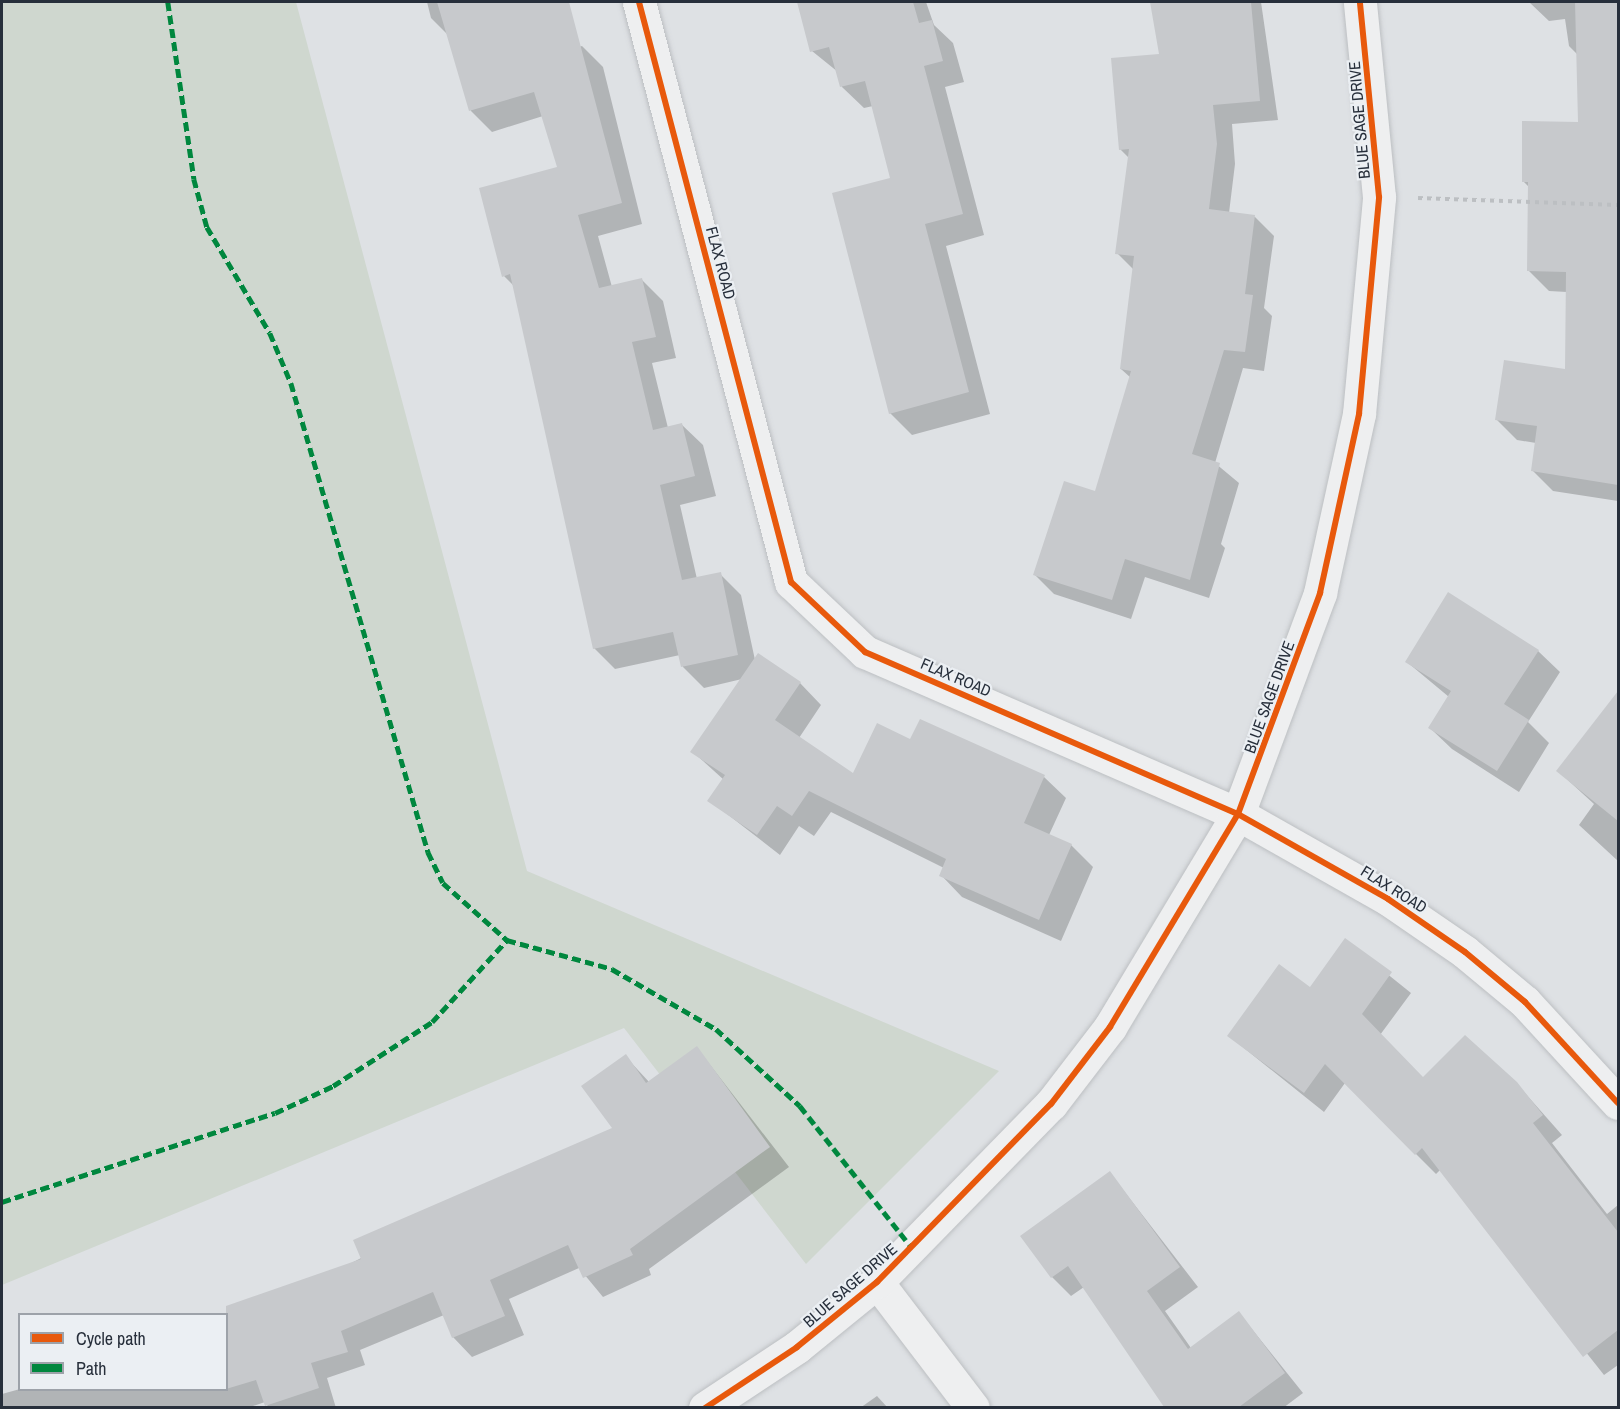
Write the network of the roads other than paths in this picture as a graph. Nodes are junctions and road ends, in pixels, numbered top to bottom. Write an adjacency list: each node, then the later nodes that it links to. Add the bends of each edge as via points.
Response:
1 (639, 2): 3 (street, FLAX ROAD, via 791,582 865,652)
2 (1360, 2): 3 (street, BLUE SAGE DRIVE, via 1379,197 1359,414 1342,500 1293,676)
3 (1238, 814): 4 (street, FLAX ROAD, via 1388,899 1465,952 1525,1002); 5 (street, BLUE SAGE DRIVE, via 1116,1018 1064,1087 984,1179)
4 (1618, 1103)
5 (878, 1282): 6 (street, BLUE SAGE DRIVE, via 797,1347); 7 (street)
6 (705, 1407)
7 (973, 1407)

